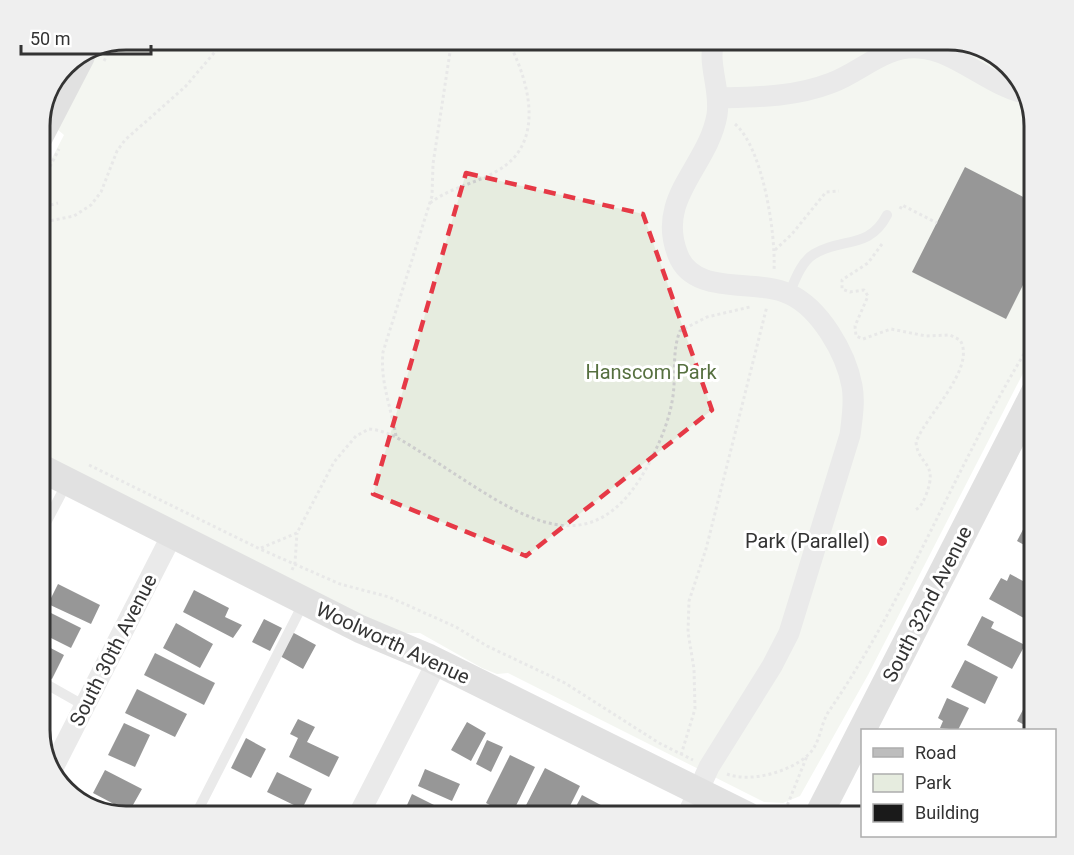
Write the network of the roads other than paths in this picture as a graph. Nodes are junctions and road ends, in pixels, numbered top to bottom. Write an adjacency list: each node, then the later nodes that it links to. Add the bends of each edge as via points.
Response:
1 (713, 50): 6 (street)
2 (904, 50): 6 (street, via 889,53 832,83)
3 (927, 50): 5 (street)
4 (73, 71): 7 (street)
5 (1016, 90)
6 (718, 107): 9 (street, via 711,136 675,204 671,221 675,247 684,267 701,279)
7 (51, 114)
8 (887, 215): 9 (lane, via 878,230 867,238 814,254)
9 (772, 299): 22 (street, via 806,307 825,329 846,364 853,393 851,428 789,633)
10 (1024, 413): 19 (street, South 32nd Avenue)
11 (50, 459): 12 (street, Woolworth Avenue)
12 (74, 471): 13 (lane); 14 (street, Woolworth Avenue)
13 (50, 516)
14 (172, 535): 15 (street, Woolworth Avenue); 18 (street, South 30th Avenue)
15 (293, 596): 16 (street, Woolworth Avenue); 23 (lane)
16 (437, 662): 22 (street, Woolworth Avenue); 24 (street)
17 (50, 686): 18 (lane)
18 (85, 706): 21 (street, South 30th Avenue)
19 (863, 729)
20 (861, 732): 26 (street, South 32nd Avenue)
21 (56, 761)
22 (698, 791): 25 (street, Woolworth Avenue)
23 (199, 806)
24 (363, 806)
25 (728, 806)
26 (823, 806)

